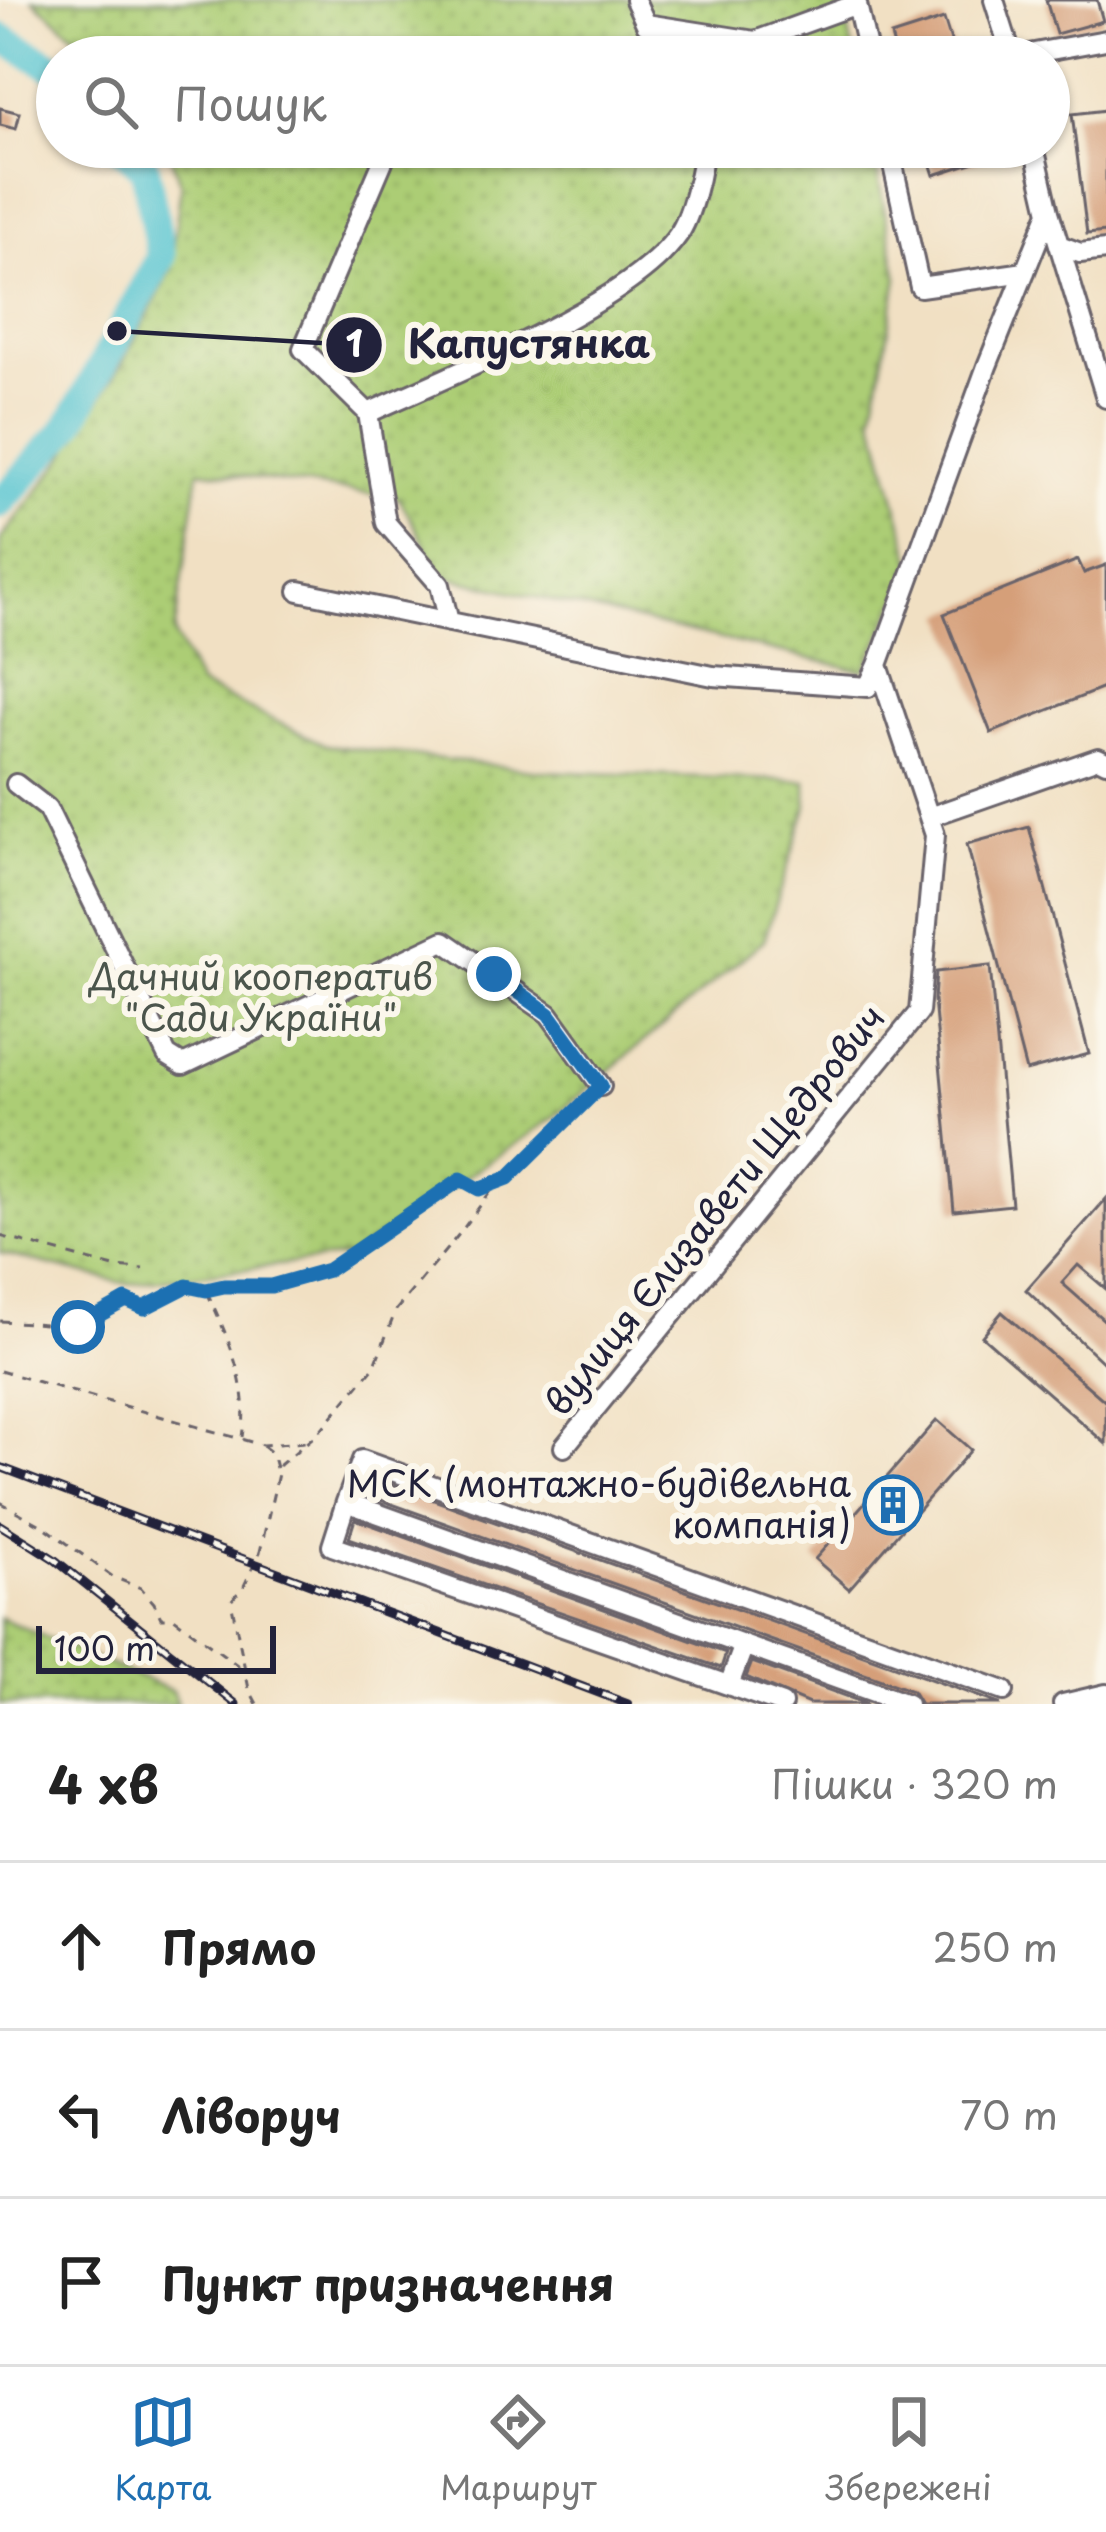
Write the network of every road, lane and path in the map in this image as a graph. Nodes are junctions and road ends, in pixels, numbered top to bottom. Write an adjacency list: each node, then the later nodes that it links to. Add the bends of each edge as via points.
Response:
1 (634, 0): 4 (street, via 646,24)
2 (994, 0): 7 (street)
3 (857, 2): 5 (street); 6 (street)
4 (696, 36)
5 (780, 36)
6 (864, 36)
7 (1005, 36)
8 (1106, 40): 9 (street)
9 (1070, 47)
10 (380, 168): 19 (street, via 303,349)
11 (702, 168): 19 (street, via 679,234 627,284)
12 (894, 168): 17 (street, via 920,287)
13 (1039, 168): 14 (street)
14 (1049, 212): 15 (street); 17 (street)
15 (1059, 245): 16 (street, via 1080,254); 18 (street)
16 (1106, 250)
17 (1025, 272): 22 (street)
18 (1106, 398)
19 (368, 413): 21 (street, via 386,523 440,585)
20 (299, 591): 21 (street)
21 (449, 622): 22 (street, via 712,676 868,687)
22 (878, 664): 25 (street, вулиця Єлизавети Щедрович)
23 (1106, 762): 25 (street, via 1098,758)
24 (16, 784): 26 (street, via 47,808 166,1055 183,1065 444,941 549,1014)
25 (929, 818): 36 (street, вулиця Єлизавети Щедрович, via 935,835 919,1012)
26 (601, 1086): 27 (path)
27 (497, 1182): 30 (path, via 479,1189 461,1179 328,1270 271,1286); 34 (path, via 396,1310 374,1367)
28 (0, 1236): 29 (path)
29 (143, 1268)
30 (206, 1290): 31 (path, via 187,1286 144,1308 126,1300 78,1327); 33 (path, via 230,1343 246,1412)
31 (0, 1322)
32 (0, 1371): 33 (path)
33 (242, 1439): 35 (path)
34 (308, 1442): 35 (path); 37 (path)
35 (262, 1445): 37 (path)
36 (564, 1447)
37 (278, 1473): 41 (path, via 260,1552 231,1601)
38 (0, 1502): 41 (path, via 141,1588 161,1618 174,1618)
39 (346, 1502): 40 (street); 42 (street, via 332,1546); 43 (street, via 362,1460)
40 (744, 1646): 42 (street); 47 (street)
41 (246, 1671): 45 (path)
42 (729, 1685): 46 (street)
43 (1004, 1691)
44 (1106, 1694): 48 (street)
45 (257, 1704)
46 (782, 1704)
47 (907, 1704)
48 (1063, 1704)

